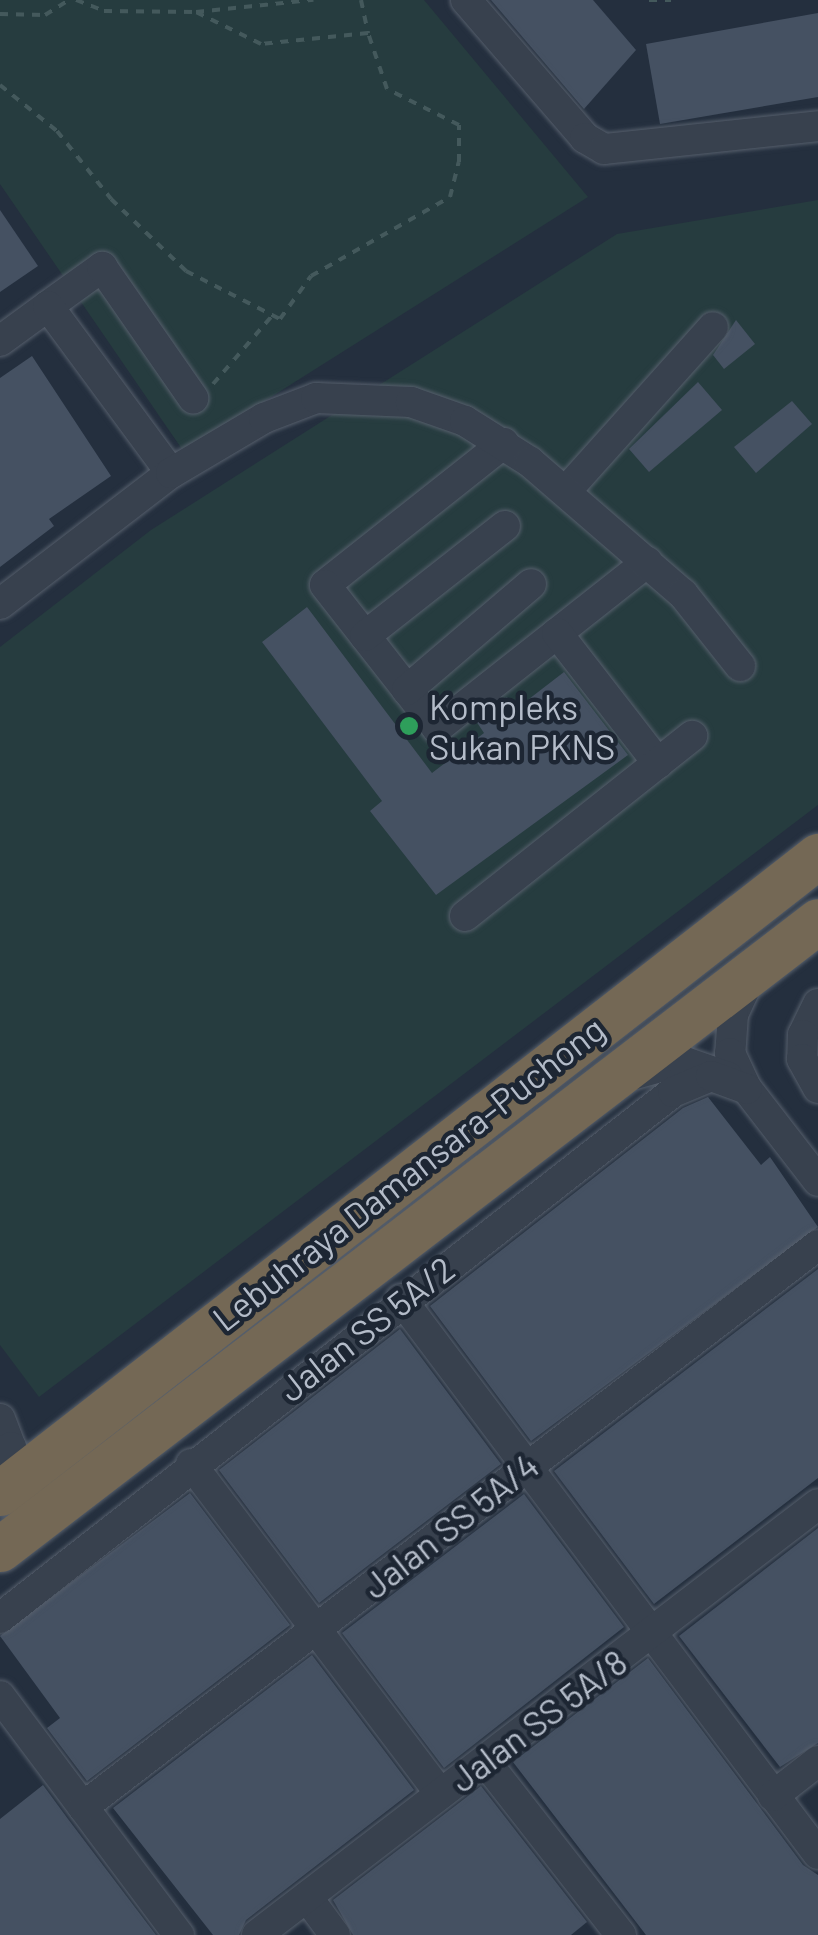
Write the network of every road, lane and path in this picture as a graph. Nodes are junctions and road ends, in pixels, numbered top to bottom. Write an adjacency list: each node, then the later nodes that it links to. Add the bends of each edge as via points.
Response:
1 (68, 0): 9 (path, via 45,14)
2 (76, 0): 8 (path, via 104,12)
3 (313, 0): 8 (path)
4 (360, 0): 10 (path)
5 (466, 0): 12 (street, via 585,138 604,149)
6 (649, 0): 7 (path)
7 (671, 0)
8 (196, 12): 10 (path, via 261,44)
9 (0, 14)
10 (368, 34): 14 (path, via 387,89 459,125 450,196 310,276 284,316)
11 (0, 85): 14 (path, via 57,130 111,200 186,271)
12 (818, 126)
13 (48, 306): 16 (street); 17 (street, via 102,267); 19 (street)
14 (272, 316): 17 (path, via 228,374)
15 (713, 328): 20 (street)
16 (0, 342)
17 (193, 398)
18 (504, 443): 19 (street, via 411,402 316,398 264,418); 20 (street); 26 (street, via 325,584)
19 (172, 473): 24 (street)
20 (566, 491): 22 (street)
21 (505, 526): 26 (street)
22 (647, 562): 25 (street); 27 (street)
23 (530, 584): 28 (street)
24 (0, 604)
25 (557, 633): 28 (street, via 436,728); 30 (street)
26 (365, 636): 28 (street)
27 (740, 666)
28 (407, 690)
29 (692, 736): 30 (street)
30 (658, 763): 32 (street)
31 (818, 856): 43 (highway, Lebuhraya Damansara–Puchong)
32 (465, 916)
33 (818, 921): 34 (highway, Lebuhraya Damansara–Puchong)
34 (752, 972): 36 (highway, Lebuhraya Damansara–Puchong); 38 (street, via 729,1033)
35 (818, 1004): 37 (street, via 803,1035 802,1059)
36 (614, 1082): 38 (street, via 661,1065 698,1062); 48 (highway, Lebuhraya Damansara–Puchong)
37 (818, 1088)
38 (747, 1089): 39 (street); 41 (street, Jalan SS 5A/2, via 710,1076 674,1092)
39 (818, 1181)
40 (818, 1245): 45 (street, Jalan SS 5A/4)
41 (401, 1299): 44 (street, Jalan SS 5A/2); 45 (street)
42 (3, 1422): 43 (street, via 29,1437); 46 (street, via 11,1447)
43 (73, 1437): 46 (highway, Lebuhraya Damansara–Puchong)
44 (191, 1464): 49 (street, Jalan SS 5A/2); 50 (street)
45 (528, 1464): 50 (street, Jalan SS 5A/4); 51 (street)
46 (0, 1493)
47 (818, 1504): 51 (street, Jalan SS 5A/8)
48 (0, 1548)
49 (0, 1618)
50 (316, 1629): 55 (street); 57 (street, Jalan SS 5A/4)
51 (653, 1632): 53 (street, Jalan SS 5A/8); 56 (street)
52 (0, 1696): 57 (street)
53 (485, 1761): 55 (street, Jalan SS 5A/8); 60 (street)
54 (818, 1761): 56 (street)
55 (440, 1793): 59 (street, Jalan SS 5A/8)
56 (773, 1796): 58 (street)
57 (83, 1807): 61 (street)
58 (818, 1854)
59 (306, 1897): 62 (street, Jalan SS 5A/8); 63 (street)
60 (608, 1931)
61 (179, 1935)
62 (257, 1935)
63 (335, 1935)

